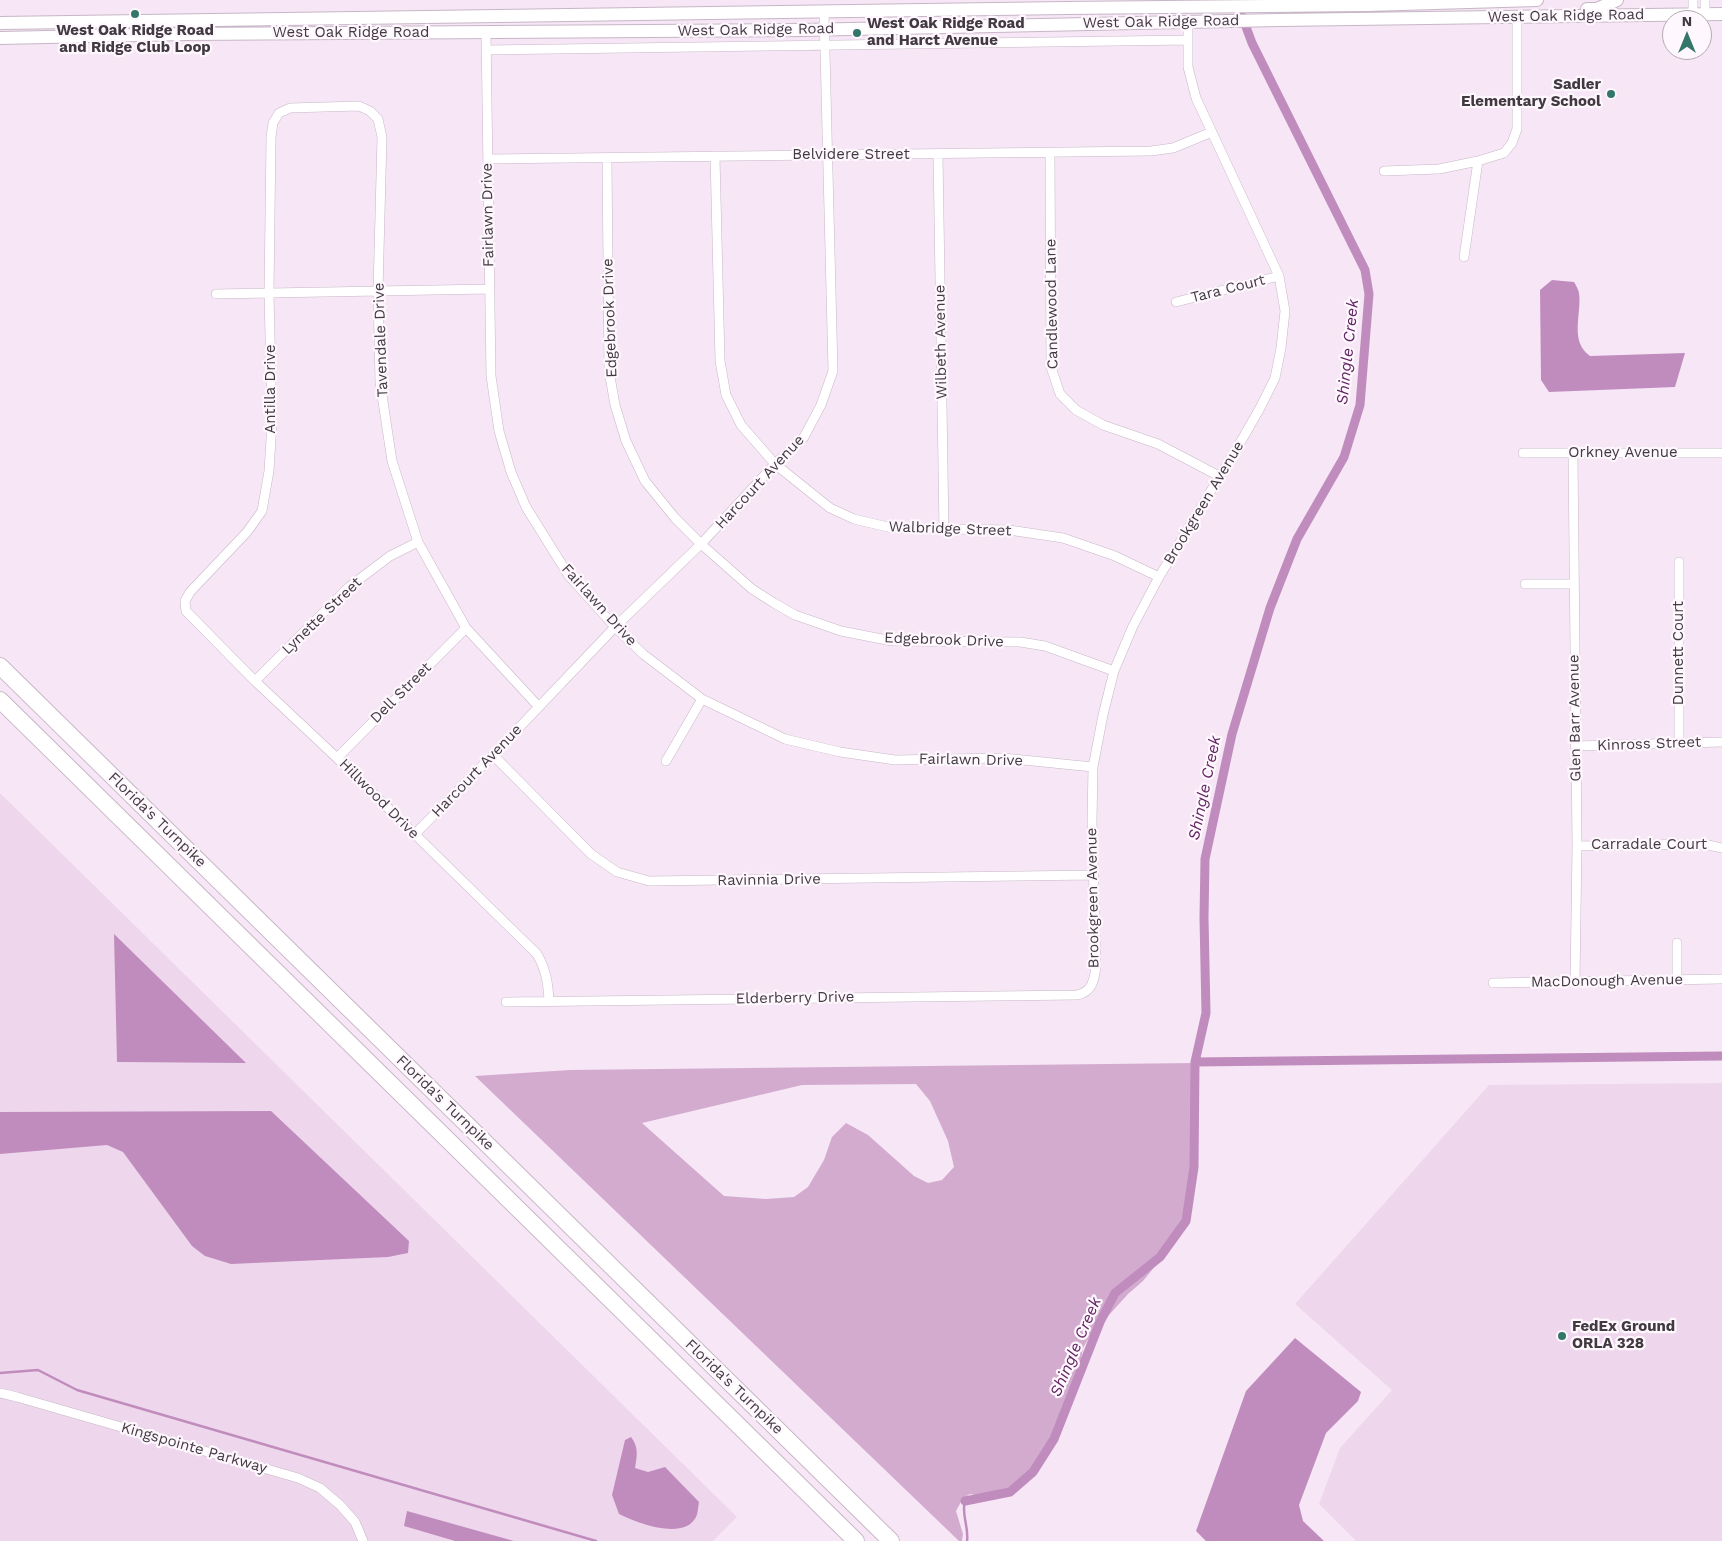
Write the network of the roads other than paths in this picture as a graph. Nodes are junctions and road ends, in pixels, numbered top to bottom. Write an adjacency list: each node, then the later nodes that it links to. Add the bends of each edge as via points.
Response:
1 (1537, 0): 3 (street, West Oak Ridge Road)
2 (1618, 0): 11 (street, via 1598,9 1555,9)
3 (1489, 2): 4 (street, West Oak Ridge Road); 13 (street, via 1487,10 1441,10)
4 (1328, 3): 7 (street, West Oak Ridge Road)
5 (1149, 4): 7 (street, West Oak Ridge Road); 8 (street, West Oak Ridge Road); 17 (street, via 1146,15 1050,16)
6 (803, 6): 8 (street, West Oak Ridge Road); 10 (street, West Oak Ridge Road); 18 (street)
7 (1246, 6): 15 (street, via 1235,13 1189,15)
8 (824, 12): 19 (street, Harcourt Avenue)
9 (1662, 14): 11 (street, West Oak Ridge Road)
10 (593, 15): 14 (street, West Oak Ridge Road); 20 (street, via 586,21 570,23 488,23)
11 (1547, 16): 12 (street, West Oak Ridge Road)
12 (1517, 17): 13 (street, West Oak Ridge Road); 34 (street, via 1517,129 1504,153)
13 (1432, 18): 15 (street, West Oak Ridge Road)
14 (186, 21): 16 (street, West Oak Ridge Road); 21 (street)
15 (1188, 22): 17 (street, West Oak Ridge Road); 23 (street, Brookgreen Avenue)
16 (0, 23)
17 (1031, 26): 19 (street, West Oak Ridge Road)
18 (803, 30): 19 (street, West Oak Ridge Road); 20 (street, West Oak Ridge Road)
19 (824, 30): 24 (street, Harcourt Avenue)
20 (486, 32): 21 (street, West Oak Ridge Road); 25 (street, Fairlawn Drive)
21 (187, 34): 22 (street, West Oak Ridge Road)
22 (0, 38)
23 (1188, 40): 24 (street); 26 (street, Brookgreen Avenue, via 1188,67 1196,98)
24 (825, 45): 25 (street); 30 (street, Harcourt Avenue)
25 (487, 50): 32 (street, Fairlawn Drive)
26 (1212, 132): 28 (street, Belvidere Street, via 1173,148 1151,151); 37 (street, Brookgreen Avenue)
27 (382, 137): 39 (street, Tavendale Drive); 40 (street, Antilla Drive, via 378,119 359,106 290,108 279,113 273,122 271,137)
28 (1050, 153): 29 (street, Belvidere Street); 47 (street, Candlewood Lane, via 1051,367 1060,394 1076,410 1103,424 1158,444)
29 (938, 154): 30 (street, Belvidere Street); 48 (street, Wilbeth Avenue)
30 (827, 155): 31 (street, Belvidere Street); 46 (street, Harcourt Avenue, via 833,372 804,438)
31 (715, 156): 33 (street, Belvidere Street); 46 (street, Walbridge Street, via 720,361 726,395 741,425)
32 (488, 159): 33 (street, Belvidere Street); 38 (street, Fairlawn Drive)
33 (607, 159): 50 (street, Edgebrook Drive, via 609,371 615,405 626,441 645,481)
34 (1478, 161): 35 (street, via 1439,169); 36 (street)
35 (1384, 171)
36 (1464, 257)
37 (1279, 276): 42 (street, Tara Court); 47 (street, Brookgreen Avenue, via 1285,311 1275,378)
38 (489, 289): 39 (street); 56 (street, Fairlawn Drive, via 491,376 499,431 511,472 526,507 569,576)
39 (378, 291): 40 (street); 49 (street, Tavendale Drive, via 380,382 392,461)
40 (270, 293): 41 (street); 55 (street, Antilla Drive, via 272,423 270,471 262,511 247,532 190,592 184,601)
41 (216, 294)
42 (1176, 302)
43 (1523, 453): 44 (street, Orkney Avenue)
44 (1573, 453): 45 (street, Orkney Avenue); 54 (street, Glen Barr Avenue)
45 (1722, 453)
46 (775, 464): 48 (street, Walbridge Street, via 830,508 854,519 892,528); 50 (street, Harcourt Avenue)
47 (1219, 476): 52 (street, Brookgreen Avenue)
48 (944, 530): 52 (street, Walbridge Street, via 1008,530 1063,538 1115,556)
49 (418, 542): 57 (street, Tavendale Drive); 60 (street, Lynette Street, via 390,556 349,587)
50 (702, 544): 56 (street, Harcourt Avenue); 59 (street, Edgebrook Drive, via 752,589 774,603 795,615 841,631 892,641 1020,642 1044,646)
51 (1679, 562): 65 (street, Dunnett Court)
52 (1159, 577): 59 (street, Brookgreen Avenue)
53 (1525, 584): 54 (street)
54 (1573, 584): 66 (street, Glen Barr Avenue)
55 (186, 611): 60 (street, Hillwood Drive)
56 (615, 627): 61 (street, Fairlawn Drive, via 643,654); 63 (street, Harcourt Avenue)
57 (466, 628): 63 (street, Tavendale Drive); 68 (street, Dell Street)
58 (0, 666): 86 (highway, Florida's Turnpike)
59 (1114, 671): 70 (street, Brookgreen Avenue)
60 (255, 681): 68 (street, Hillwood Drive)
61 (702, 699): 69 (street); 70 (street, Fairlawn Drive, via 785,739 840,752 895,760 1003,758)
62 (0, 700): 85 (highway, Florida's Turnpike)
63 (539, 708): 67 (street, Harcourt Avenue)
64 (1722, 742): 65 (street, Kinross Street)
65 (1679, 744): 66 (street, Kinross Street)
66 (1575, 746): 72 (street, Glen Barr Avenue)
67 (493, 755): 71 (street, Harcourt Avenue); 74 (street, Ravinnia Drive, via 591,854 617,872 649,881)
68 (337, 758): 71 (street, Hillwood Drive)
69 (666, 761)
70 (1094, 767): 74 (street, Brookgreen Avenue)
71 (414, 835): 81 (street, Hillwood Drive, via 537,954 545,968)
72 (1576, 846): 73 (street, Carradale Court, via 1704,844); 78 (street, Glen Barr Avenue)
73 (1722, 848)
74 (1093, 875): 80 (street, Brookgreen Avenue, via 1096,967 1094,980)
75 (1676, 943): 77 (street)
76 (1722, 979): 77 (street, MacDonough Avenue)
77 (1676, 980): 78 (street, MacDonough Avenue)
78 (1575, 982): 79 (street, MacDonough Avenue)
79 (1493, 983)
80 (1083, 994): 81 (street, Elderberry Drive)
81 (549, 1001): 82 (street, Elderberry Drive)
82 (506, 1002)
83 (0, 1393): 84 (street, Kingspointe Parkway, via 298,1478 320,1488 340,1505 355,1522)
84 (363, 1541)
85 (856, 1541)
86 (891, 1541)

